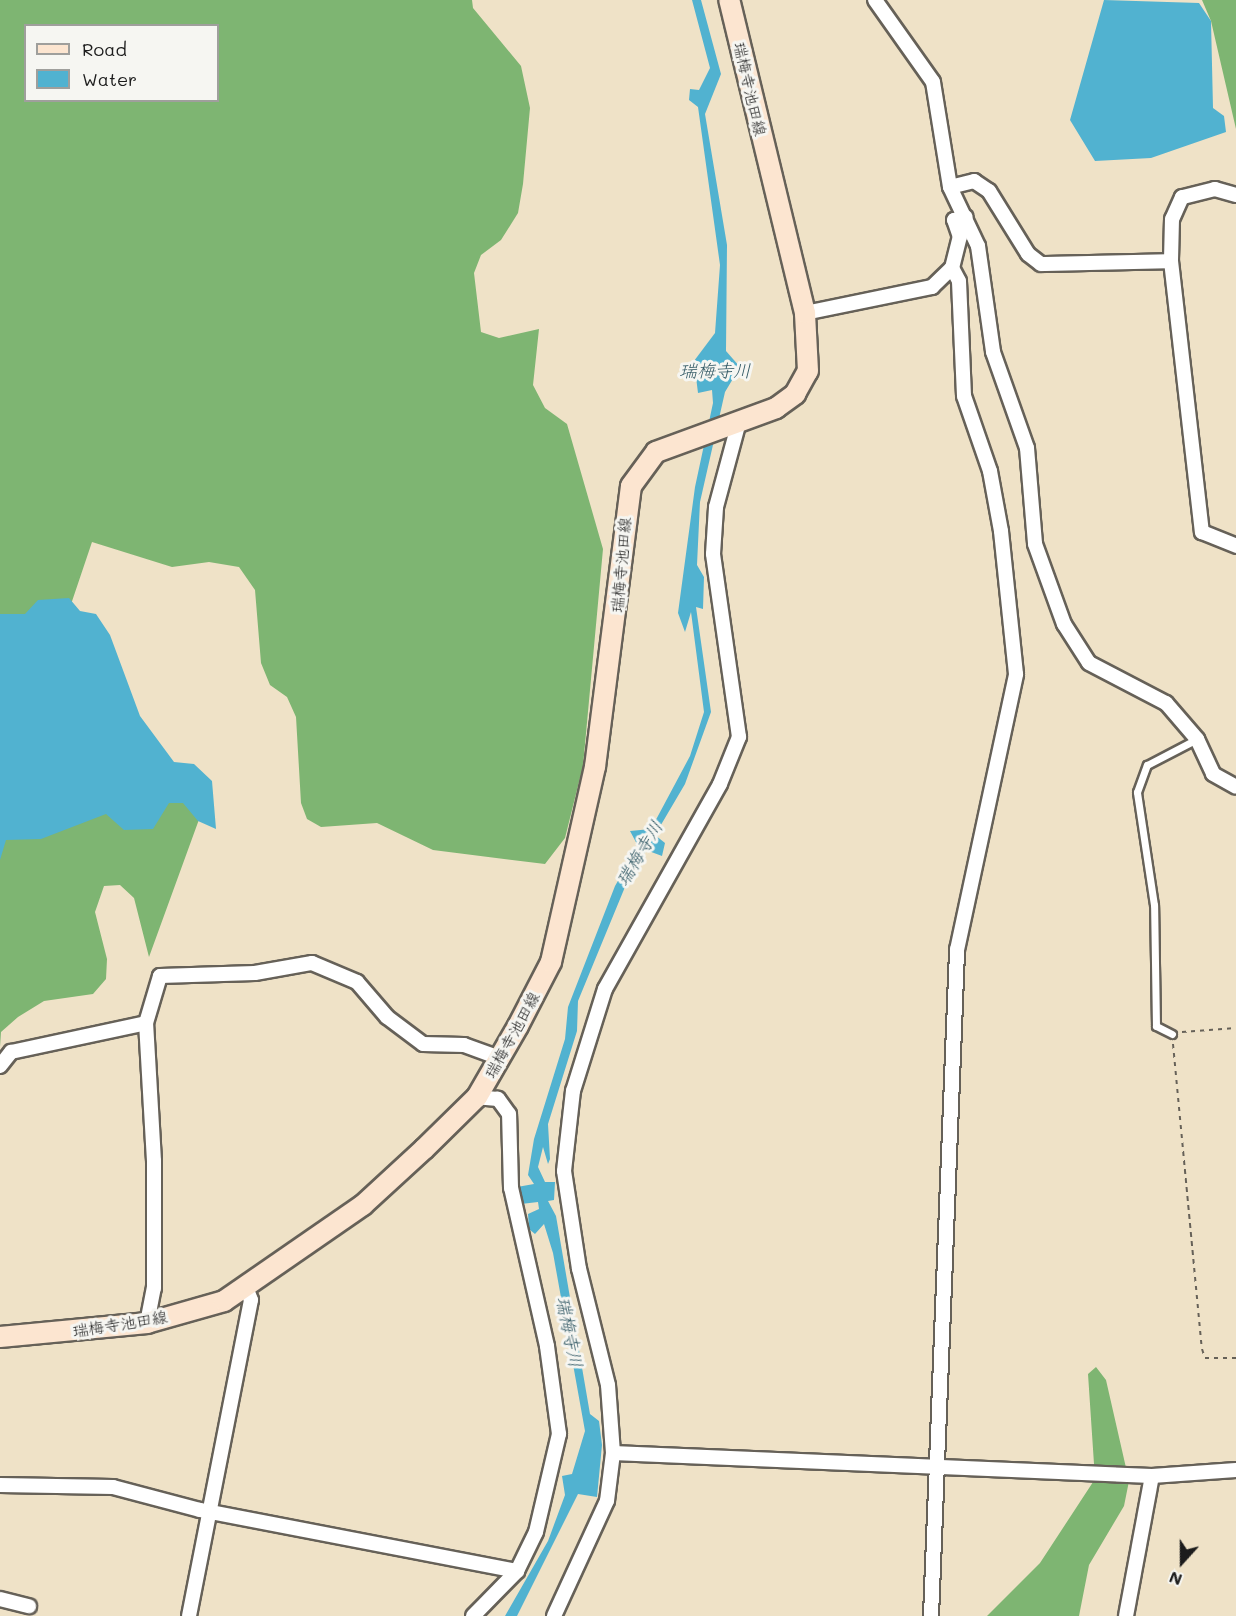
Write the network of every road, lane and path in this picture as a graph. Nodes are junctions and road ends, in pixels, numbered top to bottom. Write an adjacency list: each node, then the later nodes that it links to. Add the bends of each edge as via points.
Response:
1 (729, 0): 8 (main road, 瑞梅寺池田線)
2 (875, 0): 3 (street, via 933,82)
3 (950, 187): 5 (street); 6 (street, via 974,181 989,191 1029,254 1041,264)
4 (1236, 195): 6 (street, via 1215,189 1182,197 1173,219)
5 (966, 217): 7 (street, via 954,220 960,237); 11 (street, via 980,256 993,352 1027,448 1035,544 1064,624 1089,663 1166,703)
6 (1171, 261): 10 (street, via 1202,532)
7 (952, 268): 8 (street, via 921,292); 24 (street, via 959,281 964,396 990,471 1001,531 1016,674 957,950)
8 (805, 313): 9 (main road, 瑞梅寺池田線, via 810,355 804,384 776,408)
9 (739, 422): 16 (main road, 瑞梅寺池田線, via 670,443 645,461 630,486 595,767 551,962); 23 (street, via 716,507 713,554 739,737 720,784 605,989 573,1091 567,1140 564,1171 579,1269 608,1385)
10 (1236, 546)
11 (1197, 739): 12 (street, via 1213,774); 15 (lane, via 1152,760 1137,792 1154,905 1156,1026)
12 (1236, 787)
13 (146, 1023): 16 (street, via 160,976 255,973 312,963 357,982 387,1017 423,1044 464,1045); 17 (street, via 11,1052); 20 (street, via 154,1161 154,1288)
14 (1236, 1028): 15 (path)
15 (1172, 1034): 22 (path, via 1202,1349 1205,1359)
16 (500, 1058): 18 (main road, 瑞梅寺池田線)
17 (0, 1066)
18 (477, 1097): 19 (main road, 瑞梅寺池田線, via 363,1205); 29 (street, via 498,1099 509,1114 511,1188 547,1346 559,1434 541,1513)
19 (246, 1287): 20 (main road, 瑞梅寺池田線, via 224,1301); 28 (street, via 251,1300)
20 (147, 1323): 21 (main road, 瑞梅寺池田線)
21 (0, 1337)
22 (1236, 1358)
23 (613, 1453): 24 (street); 34 (street, via 607,1501)
24 (937, 1465): 26 (street); 35 (street)
25 (1236, 1470): 26 (street)
26 (1152, 1476): 36 (street)
27 (0, 1485): 28 (street, via 113,1487)
28 (212, 1513): 29 (street); 32 (street)
29 (517, 1571): 33 (street)
30 (0, 1599): 31 (street)
31 (29, 1606)
32 (189, 1616)
33 (473, 1616)
34 (554, 1616)
35 (932, 1616)
36 (1126, 1616)

